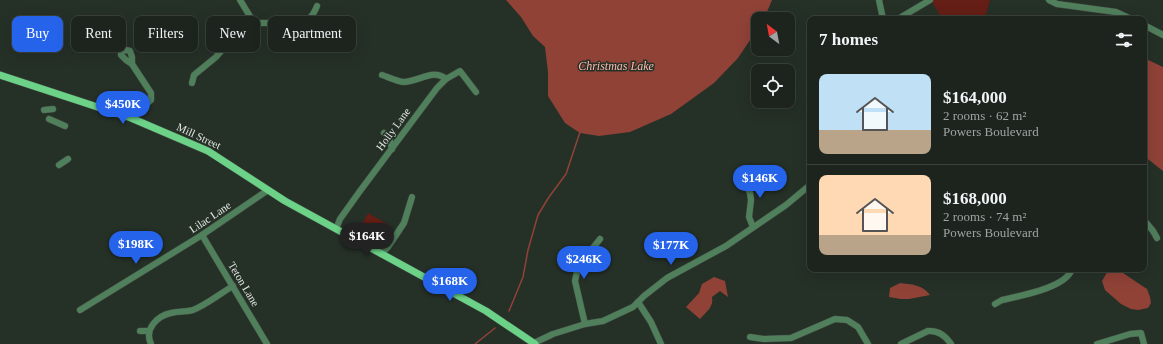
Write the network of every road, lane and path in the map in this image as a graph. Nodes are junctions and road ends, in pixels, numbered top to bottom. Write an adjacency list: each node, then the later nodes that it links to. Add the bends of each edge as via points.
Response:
1 (240, 0): 6 (street)
2 (879, 0): 7 (street)
3 (930, 0): 8 (street)
4 (1049, 0): 9 (street, via 1057,4 1116,12)
5 (317, 6): 10 (street, via 311,18 305,22)
6 (250, 16)
7 (882, 16)
8 (903, 16)
9 (1124, 16)
10 (260, 23)
11 (1147, 27): 12 (street)
12 (1163, 35)
13 (220, 52): 18 (street, via 194,75)
14 (132, 64): 22 (street, via 151,93 151,100)
15 (0, 75): 22 (main road, Mill Street)
16 (382, 75): 17 (street, via 403,82 434,74)
17 (446, 79): 19 (street, Holly Lane, via 460,71); 26 (street, Holly Lane, via 430,96)
18 (192, 83)
19 (476, 92)
20 (53, 109): 21 (street)
21 (44, 110)
22 (131, 118): 31 (main road, Mill Street, via 208,151)
23 (50, 119): 24 (street)
24 (65, 126)
25 (384, 133): 26 (street, via 389,137)
26 (392, 149): 35 (street, Holly Lane, via 352,201)
27 (68, 159): 28 (street)
28 (60, 165)
29 (743, 178): 34 (street, via 750,193 749,217)
30 (807, 188): 34 (street)
31 (268, 190): 35 (main road, Mill Street); 36 (street, Lilac Lane)
32 (412, 197): 39 (street, via 404,223)
33 (1147, 224): 37 (street)
34 (753, 227): 42 (street, via 726,246 667,278)
35 (336, 229): 39 (main road, Mill Street)
36 (202, 235): 41 (street, Teton Lane); 44 (street, Lilac Lane)
37 (1157, 238)
38 (600, 239): 45 (street, via 578,267 575,281)
39 (381, 254): 52 (main road, Mill Street, via 486,310)
40 (1071, 272): 43 (street, via 1049,288)
41 (233, 286): 47 (street, via 194,309 182,313 172,312 161,317); 51 (street, Teton Lane)
42 (638, 302): 45 (street, via 620,314 603,321); 53 (street)
43 (995, 304)
44 (80, 310)
45 (585, 324): 52 (street, via 553,334)
46 (140, 331): 47 (street)
47 (149, 331): 50 (street)
48 (750, 337): 49 (street)
49 (784, 341): 54 (street, via 835,319 847,320 858,327)
50 (150, 344)
51 (267, 344)
52 (535, 344)
53 (661, 344)
54 (868, 344)
55 (901, 344): 56 (street, via 928,331 941,334)
56 (950, 344)
57 (1097, 344): 58 (street, via 1140,333)
58 (1144, 344)

